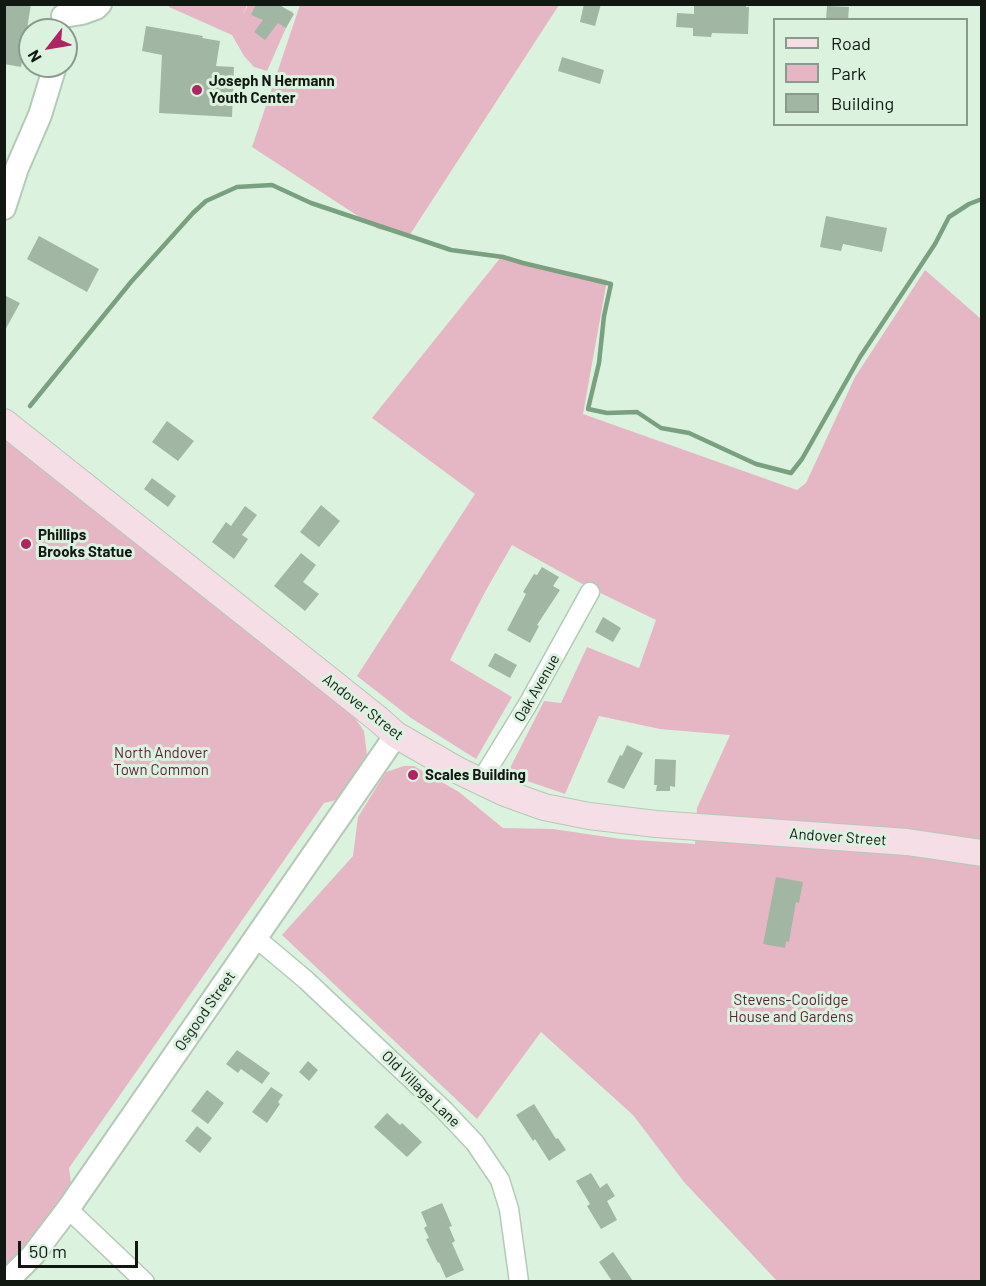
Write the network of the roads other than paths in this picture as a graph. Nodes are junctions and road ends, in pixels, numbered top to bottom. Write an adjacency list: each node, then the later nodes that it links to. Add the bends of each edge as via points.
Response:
1 (100, 4): 2 (street)
2 (62, 17)
3 (51, 78): 4 (street)
4 (4, 208)
5 (4, 422): 6 (main road, Andover Street)
6 (14, 435): 8 (main road, Andover Street, via 146,533)
7 (590, 592): 9 (street, Oak Avenue)
8 (396, 735): 9 (main road, Andover Street); 11 (street, Osgood Street)
9 (480, 782): 10 (main road, Andover Street, via 544,807 589,816 907,842)
10 (981, 852)
11 (256, 938): 12 (street, Osgood Street); 15 (street, Old Village Lane, via 306,980 476,1143 495,1172 509,1209)
12 (68, 1209): 13 (street, Osgood Street, via 33,1255); 14 (street)
13 (6, 1281)
14 (146, 1281)
15 (519, 1281)

